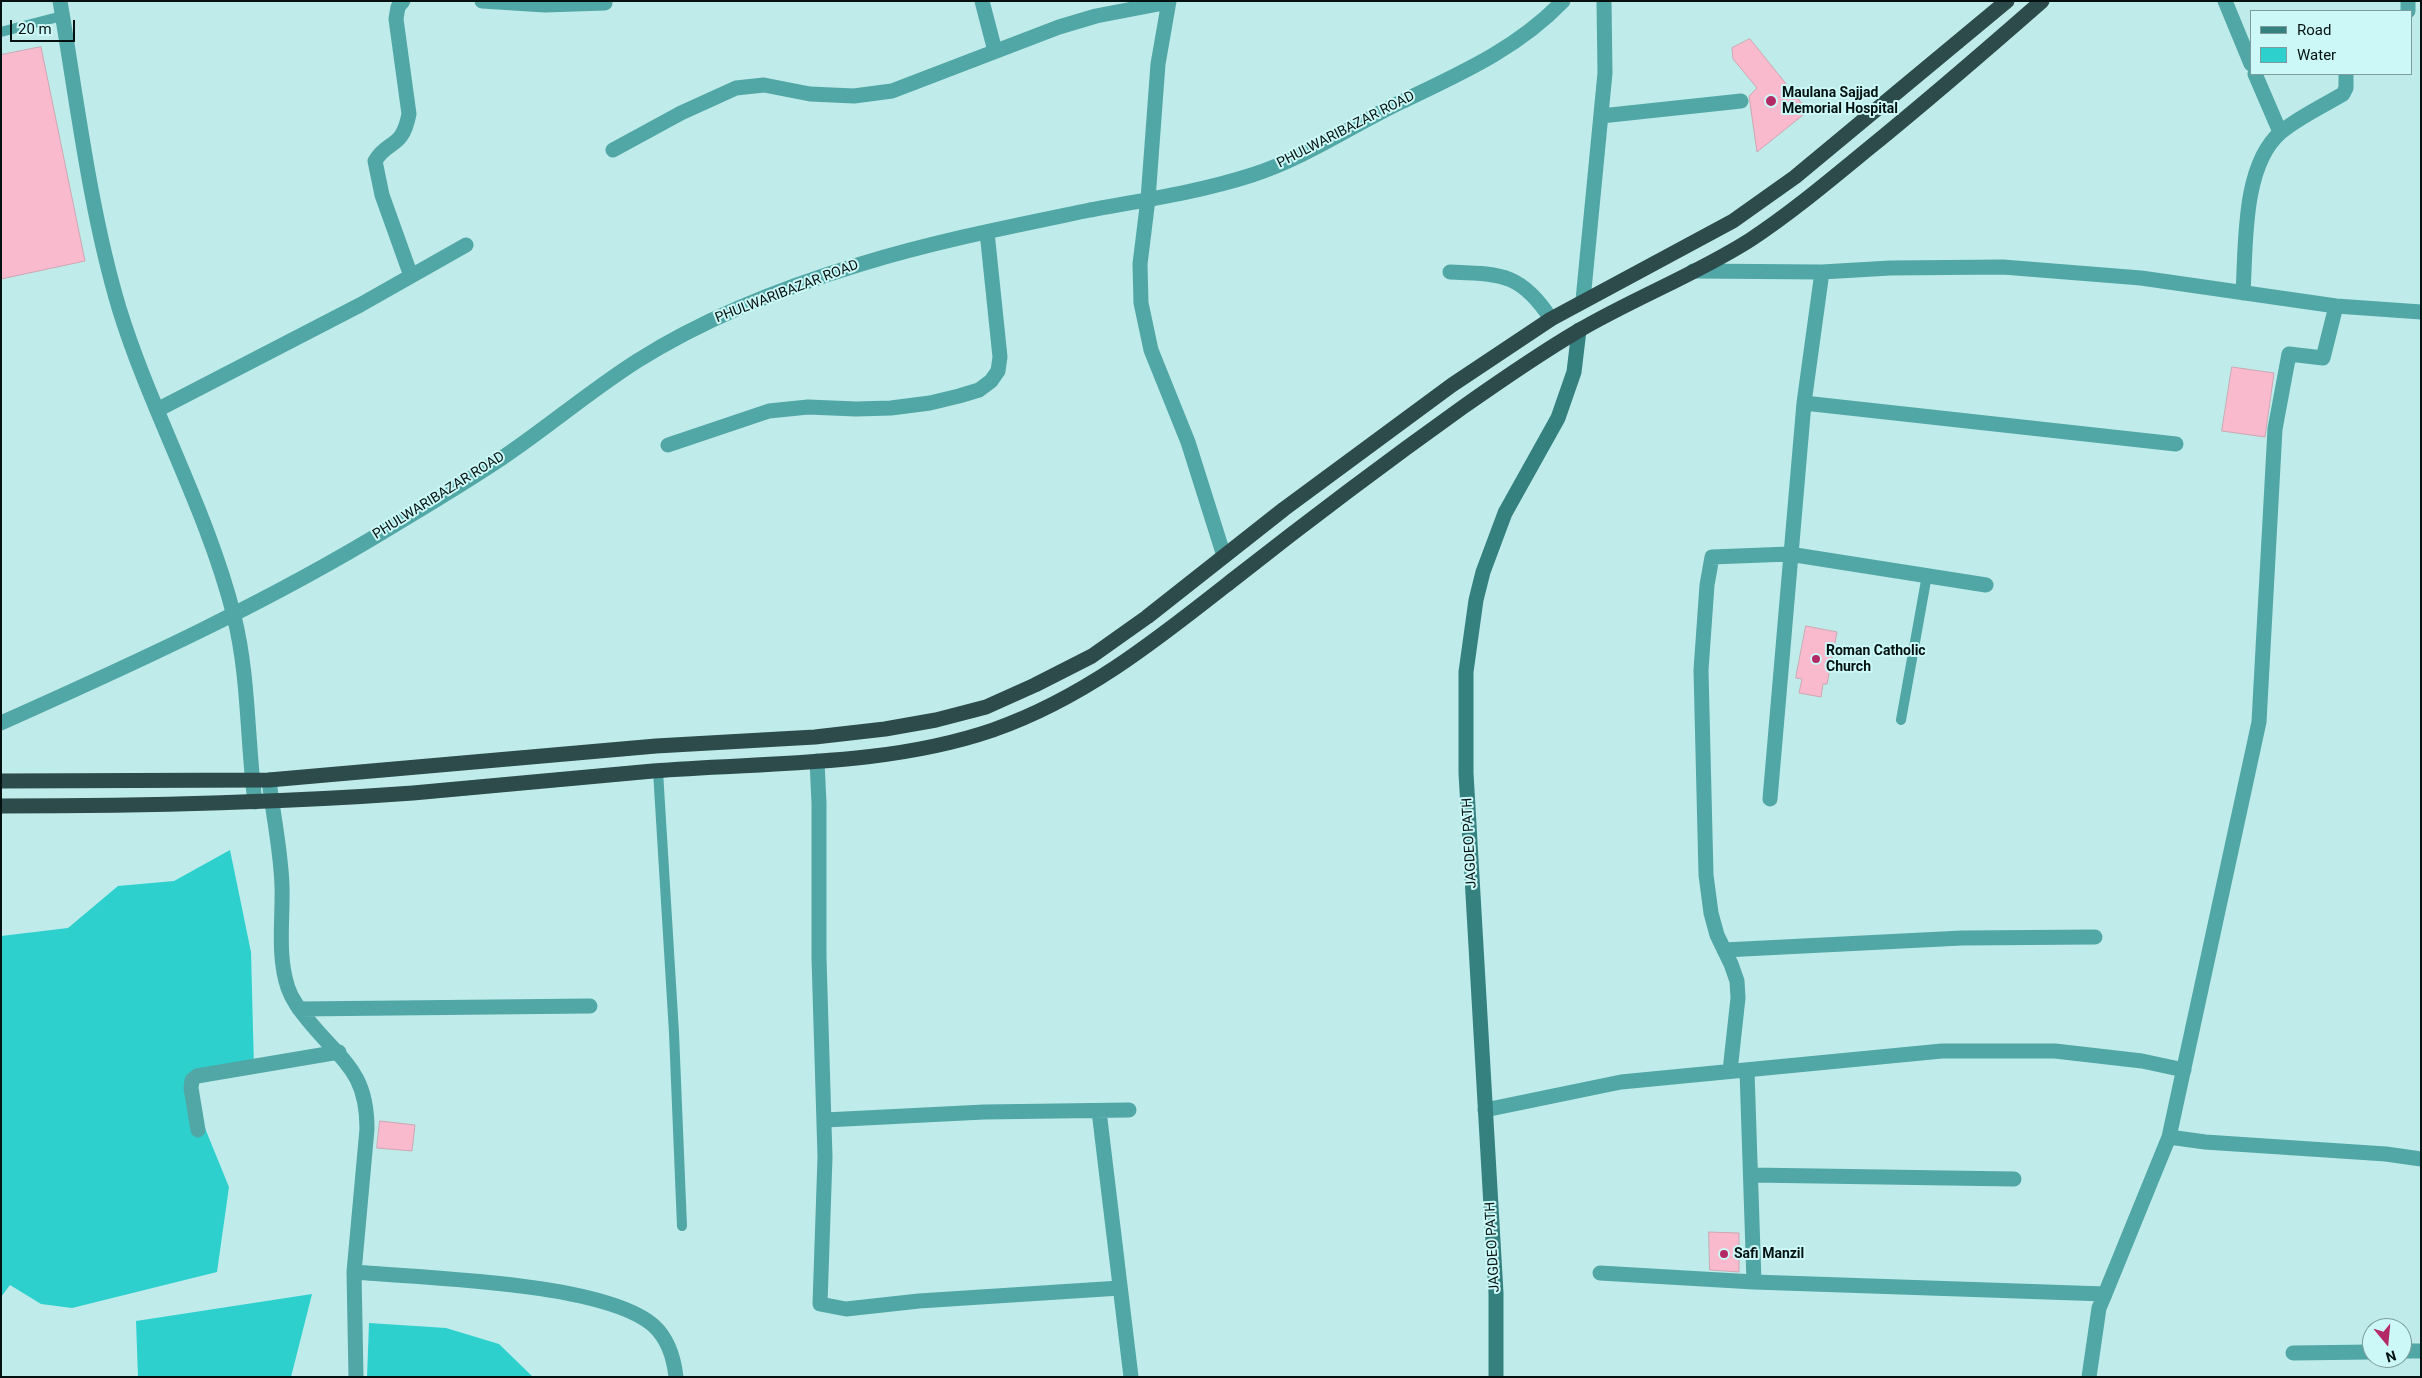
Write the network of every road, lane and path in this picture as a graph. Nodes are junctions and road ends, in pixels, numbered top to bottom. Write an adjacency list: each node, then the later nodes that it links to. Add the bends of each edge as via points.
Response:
1 (60, 1): 12 (street)
2 (403, 1): 30 (street, via 396,19 409,114 406,129 399,140 374,161 382,195)
3 (482, 1): 11 (street, via 545,5)
4 (982, 1): 14 (street)
5 (1563, 1): 24 (street, PHULWARIBAZAR ROAD, via 1534,28 1495,55 1375,114 1295,160 1217,186)
6 (1604, 1): 19 (street, via 1606,44)
7 (2007, 1): 21 (highway)
8 (2042, 1): 23 (highway)
9 (2225, 1): 15 (street)
10 (1169, 2): 14 (street, via 1096,16); 24 (street, via 1158,64)
11 (605, 3)
12 (62, 16): 13 (lane); 38 (street, via 109,268 134,352)
13 (1, 32)
14 (994, 51): 22 (street, via 912,85 878,94 810,94 764,85 736,88)
15 (2250, 62)
16 (2255, 75): 20 (street)
17 (2346, 75): 20 (street, via 2343,94)
18 (1741, 101): 19 (street)
19 (1602, 116): 32 (street)
20 (2280, 132): 31 (street, via 2259,164 2252,192)
21 (1845, 136): 23 (highway); 32 (highway, via 1795,178 1733,222)
22 (613, 150)
23 (1859, 156): 27 (highway, via 1810,197 1746,242)
24 (1148, 200): 25 (street, PHULWARIBAZAR ROAD); 44 (street, via 1140,264 1144,323 1159,374 1188,442)
25 (987, 232): 40 (street, via 1000,358 998,372 979,390 930,403 891,408 769,410); 47 (street, PHULWARIBAZAR ROAD, via 856,265 751,303 697,328 639,360 500,459 388,529)
26 (466, 245): 30 (street)
27 (1692, 271): 29 (street); 36 (highway)
28 (1450, 272): 35 (street, via 1490,274 1518,282 1536,297)
29 (1822, 272): 31 (street, via 2003,267 2140,278); 37 (street)
30 (410, 276): 38 (street)
31 (2243, 293): 33 (street)
32 (1583, 300): 35 (highway)
33 (2336, 306): 34 (street); 69 (street, via 2323,358 2289,354 2275,429 2259,722)
34 (2421, 312)
35 (1551, 319): 41 (highway, via 1452,385)
36 (1579, 330): 42 (highway, via 1466,405); 73 (main road, JAGDEO PATH, via 1574,372 1558,418 1506,513 1483,572 1468,663 1466,773)
37 (1804, 403): 39 (street); 43 (street)
38 (158, 410): 47 (street, via 217,559)
39 (2176, 444)
40 (668, 445)
41 (1284, 510): 42 (highway); 44 (highway)
42 (1301, 528): 51 (highway, via 1113,671 1046,708 994,730 942,744)
43 (1789, 554): 45 (street); 59 (street); 64 (street, via 1712,557 1707,585 1701,670 1706,874 1711,912)
44 (1224, 556): 50 (highway, via 1092,656 986,707 877,730)
45 (1927, 575): 46 (street); 48 (lane)
46 (1986, 585)
47 (233, 614): 49 (street, PHULWARIBAZAR ROAD); 54 (street, via 246,703)
48 (1901, 720)
49 (1, 724)
50 (508, 760): 53 (highway); 57 (highway)
51 (817, 761): 52 (highway); 74 (street)
52 (658, 771): 57 (highway); 80 (lane, via 675,1042)
53 (346, 773): 55 (highway); 58 (highway)
54 (252, 780): 55 (highway); 56 (highway); 61 (street)
55 (269, 780): 60 (street)
56 (1, 781)
57 (509, 784): 58 (highway)
58 (347, 797): 60 (highway)
59 (1770, 799)
60 (271, 801): 61 (highway); 66 (street, via 282,884 283,972 288,990)
61 (254, 802): 62 (highway)
62 (1, 806)
63 (2095, 937): 64 (street, via 1962,938)
64 (1724, 950): 70 (street, via 1737,981 1738,998)
65 (590, 1006): 66 (street)
66 (299, 1009): 67 (street)
67 (339, 1052): 75 (street, via 196,1076 191,1088); 81 (street, via 361,1085 367,1107)
68 (1747, 1070): 69 (street, via 1879,1056 2001,1050 2103,1055); 70 (street); 78 (street)
69 (2184, 1070): 76 (street)
70 (1730, 1071): 73 (street, via 1621,1082)
71 (1100, 1110): 72 (street); 74 (street); 84 (street)
72 (1129, 1110)
73 (1485, 1110): 91 (main road, JAGDEO PATH, via 1496,1293)
74 (825, 1120): 84 (street, via 820,1304 846,1309)
75 (198, 1130)
76 (2169, 1137): 77 (street); 85 (street)
77 (2421, 1159)
78 (1751, 1175): 79 (street); 83 (street)
79 (2014, 1179)
80 (682, 1226)
81 (354, 1272): 88 (street); 89 (street, via 516,1286 611,1304 654,1326 667,1344)
82 (1600, 1273): 83 (street)
83 (1754, 1282): 85 (street)
84 (1120, 1288): 90 (street)
85 (2105, 1294): 92 (street, via 2099,1308)
86 (2362, 1352): 87 (street)
87 (2293, 1353)
88 (356, 1377)
89 (676, 1377)
90 (1131, 1377)
91 (1496, 1377)
92 (2089, 1377)

